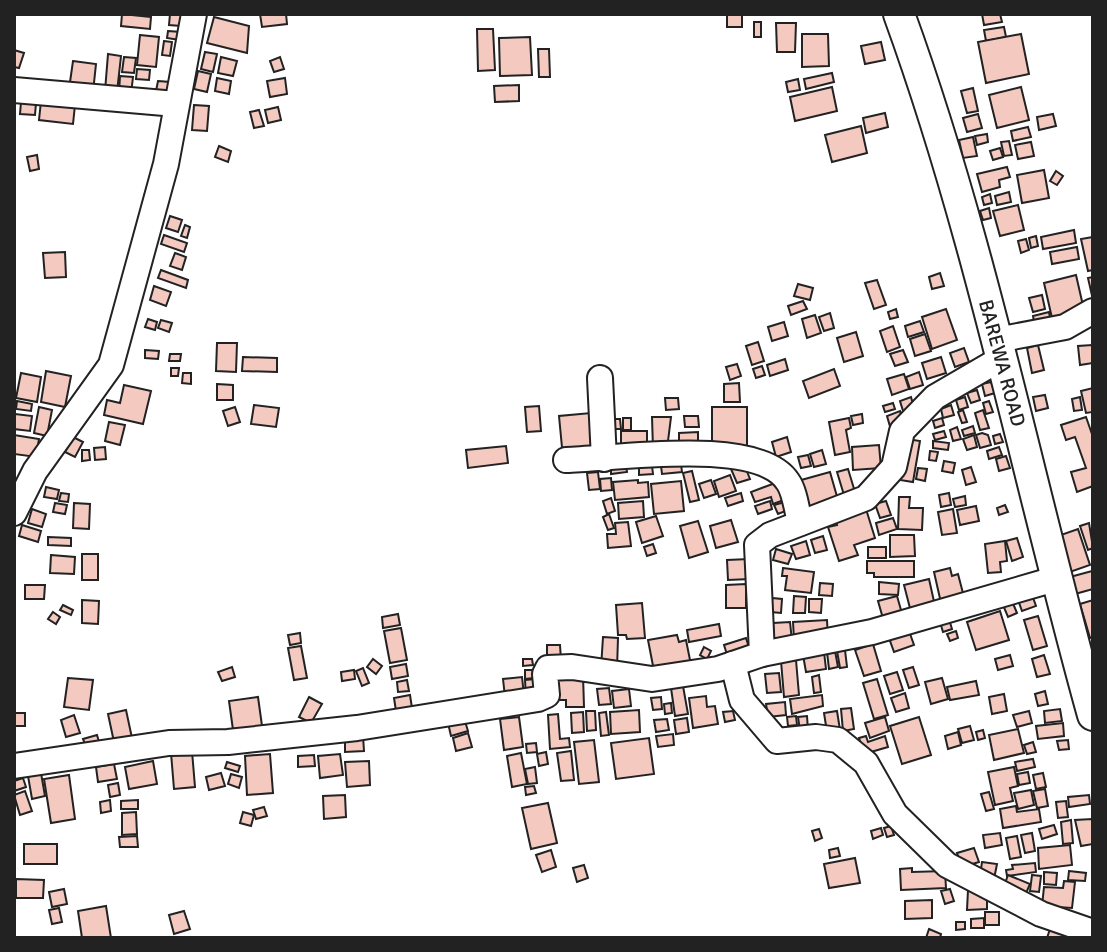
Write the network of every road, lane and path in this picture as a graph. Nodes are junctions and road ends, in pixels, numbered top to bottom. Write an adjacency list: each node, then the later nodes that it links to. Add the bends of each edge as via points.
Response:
1 (194, 14): 4 (street)
2 (899, 14): 6 (main road, BAREWA ROAD)
3 (14, 90): 4 (street)
4 (176, 104): 10 (street, via 166,164 111,365)
5 (1093, 311): 6 (street, via 1065,327)
6 (1000, 349): 12 (street, via 935,397 902,431 894,467 866,498); 13 (main road, BAREWA ROAD)
7 (600, 378): 8 (street)
8 (604, 459): 9 (street); 12 (street, via 720,454 753,459 788,482)
9 (566, 460)
10 (24, 468): 11 (street)
11 (14, 513)
12 (800, 523): 14 (street, via 757,545)
13 (1055, 579): 14 (street, via 872,632); 16 (main road, BAREWA ROAD)
14 (762, 654): 15 (street)
15 (733, 664): 17 (street, via 652,679 548,668 547,695 538,699 357,728 169,743); 18 (street, via 742,700 777,741 838,740 866,763 895,814 947,865 1041,914)
16 (1093, 715)
17 (14, 766)
18 (1093, 932)

